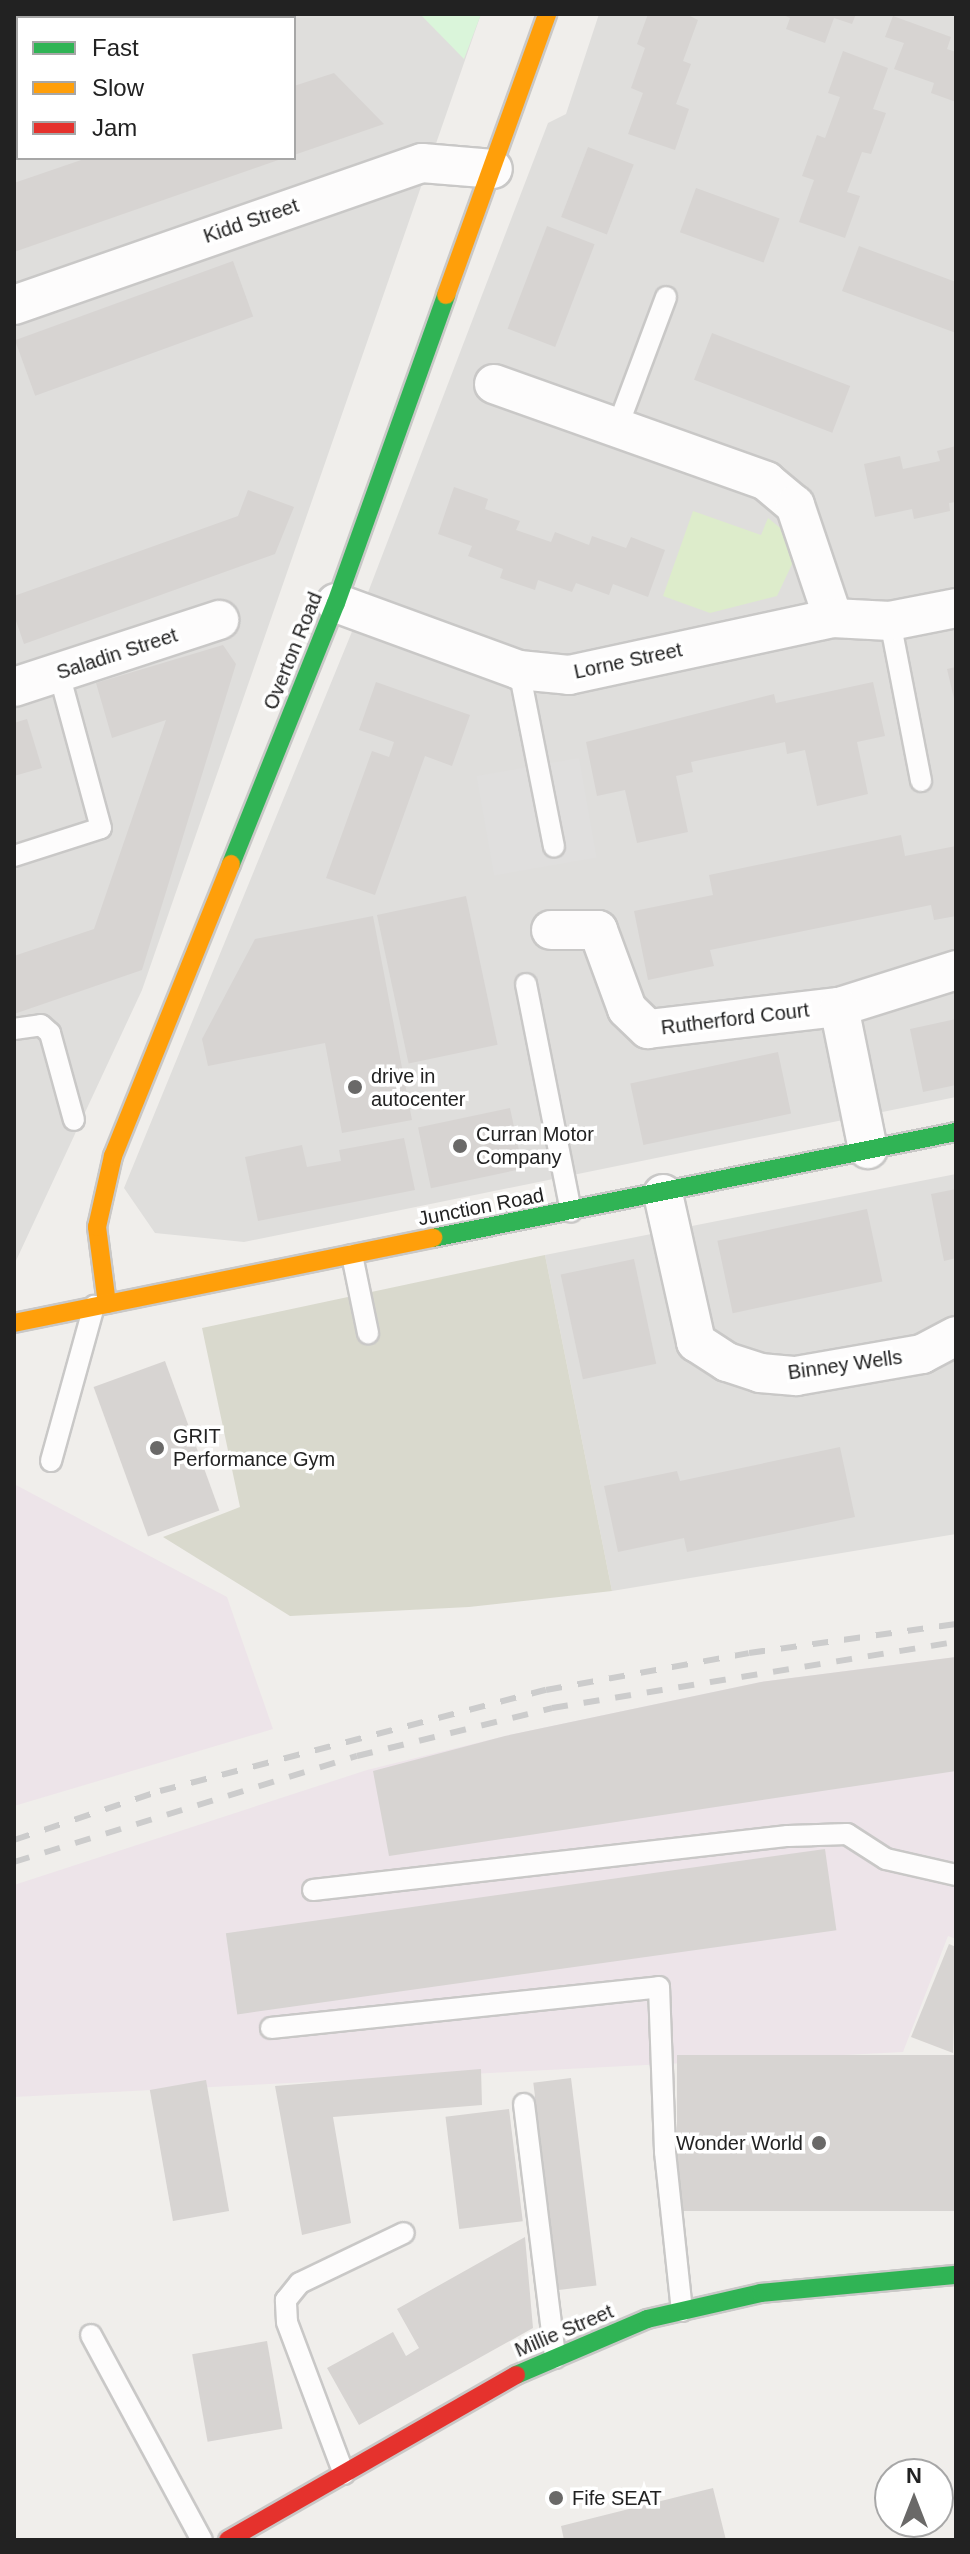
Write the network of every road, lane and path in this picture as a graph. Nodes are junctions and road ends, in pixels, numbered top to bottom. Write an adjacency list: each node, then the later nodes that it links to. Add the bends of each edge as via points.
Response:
1 (547, 14): 2 (street, Overton Road)
2 (493, 169): 4 (street, Kidd Street, via 422,163); 7 (street, Overton Road)
3 (666, 297): 6 (lane)
4 (14, 305)
5 (494, 384): 6 (street)
6 (616, 431): 9 (street, via 766,481 795,505)
7 (336, 603): 12 (street, Lorne Street); 30 (street, Overton Road, via 113,1156 97,1227)
8 (956, 608): 11 (street, Lorne Street)
9 (833, 618): 11 (street, Lorne Street); 12 (street, Lorne Street, via 569,675)
10 (219, 620): 13 (street, Saladin Street)
11 (890, 621): 15 (lane)
12 (519, 670): 16 (lane)
13 (59, 673): 14 (street, Saladin Street); 17 (lane, via 101,828)
14 (14, 687)
15 (921, 781)
16 (554, 847)
17 (14, 856)
18 (551, 930): 21 (street, Rutherford Court, via 598,930 627,1009 648,1029)
19 (956, 970): 21 (street, Rutherford Court)
20 (526, 984): 27 (lane)
21 (839, 1007): 25 (street, Rutherford Court)
22 (14, 1029): 23 (lane, via 41,1025 50,1033)
23 (74, 1120)
24 (956, 1132): 25 (street, Junction Road)
25 (868, 1149): 26 (street, Junction Road)
26 (663, 1194): 27 (street, Junction Road); 33 (street, Binney Wells, via 696,1342 727,1362 760,1373 796,1376 922,1354)
27 (571, 1212): 28 (street, Junction Road)
28 (352, 1255): 30 (street, Junction Road); 32 (lane)
29 (14, 1302): 31 (lane)
30 (100, 1305): 31 (street, Junction Road); 34 (lane)
31 (18, 1322)
32 (368, 1333)
33 (956, 1336)
34 (51, 1461)
35 (956, 1875): 36 (lane, via 886,1859 847,1834 788,1836)
36 (313, 1890)
37 (271, 2028): 41 (lane, via 659,1987 665,2152)
38 (524, 2104): 43 (lane)
39 (404, 2233): 44 (lane, via 300,2283 286,2300 287,2322)
40 (956, 2275): 41 (street, Millie Street, via 761,2293)
41 (682, 2311): 43 (street, Millie Street, via 647,2319)
42 (91, 2335): 45 (lane)
43 (555, 2358): 44 (street, Millie Street, via 521,2372)
44 (344, 2474): 46 (street, Millie Street)
45 (202, 2540)
46 (228, 2540)

